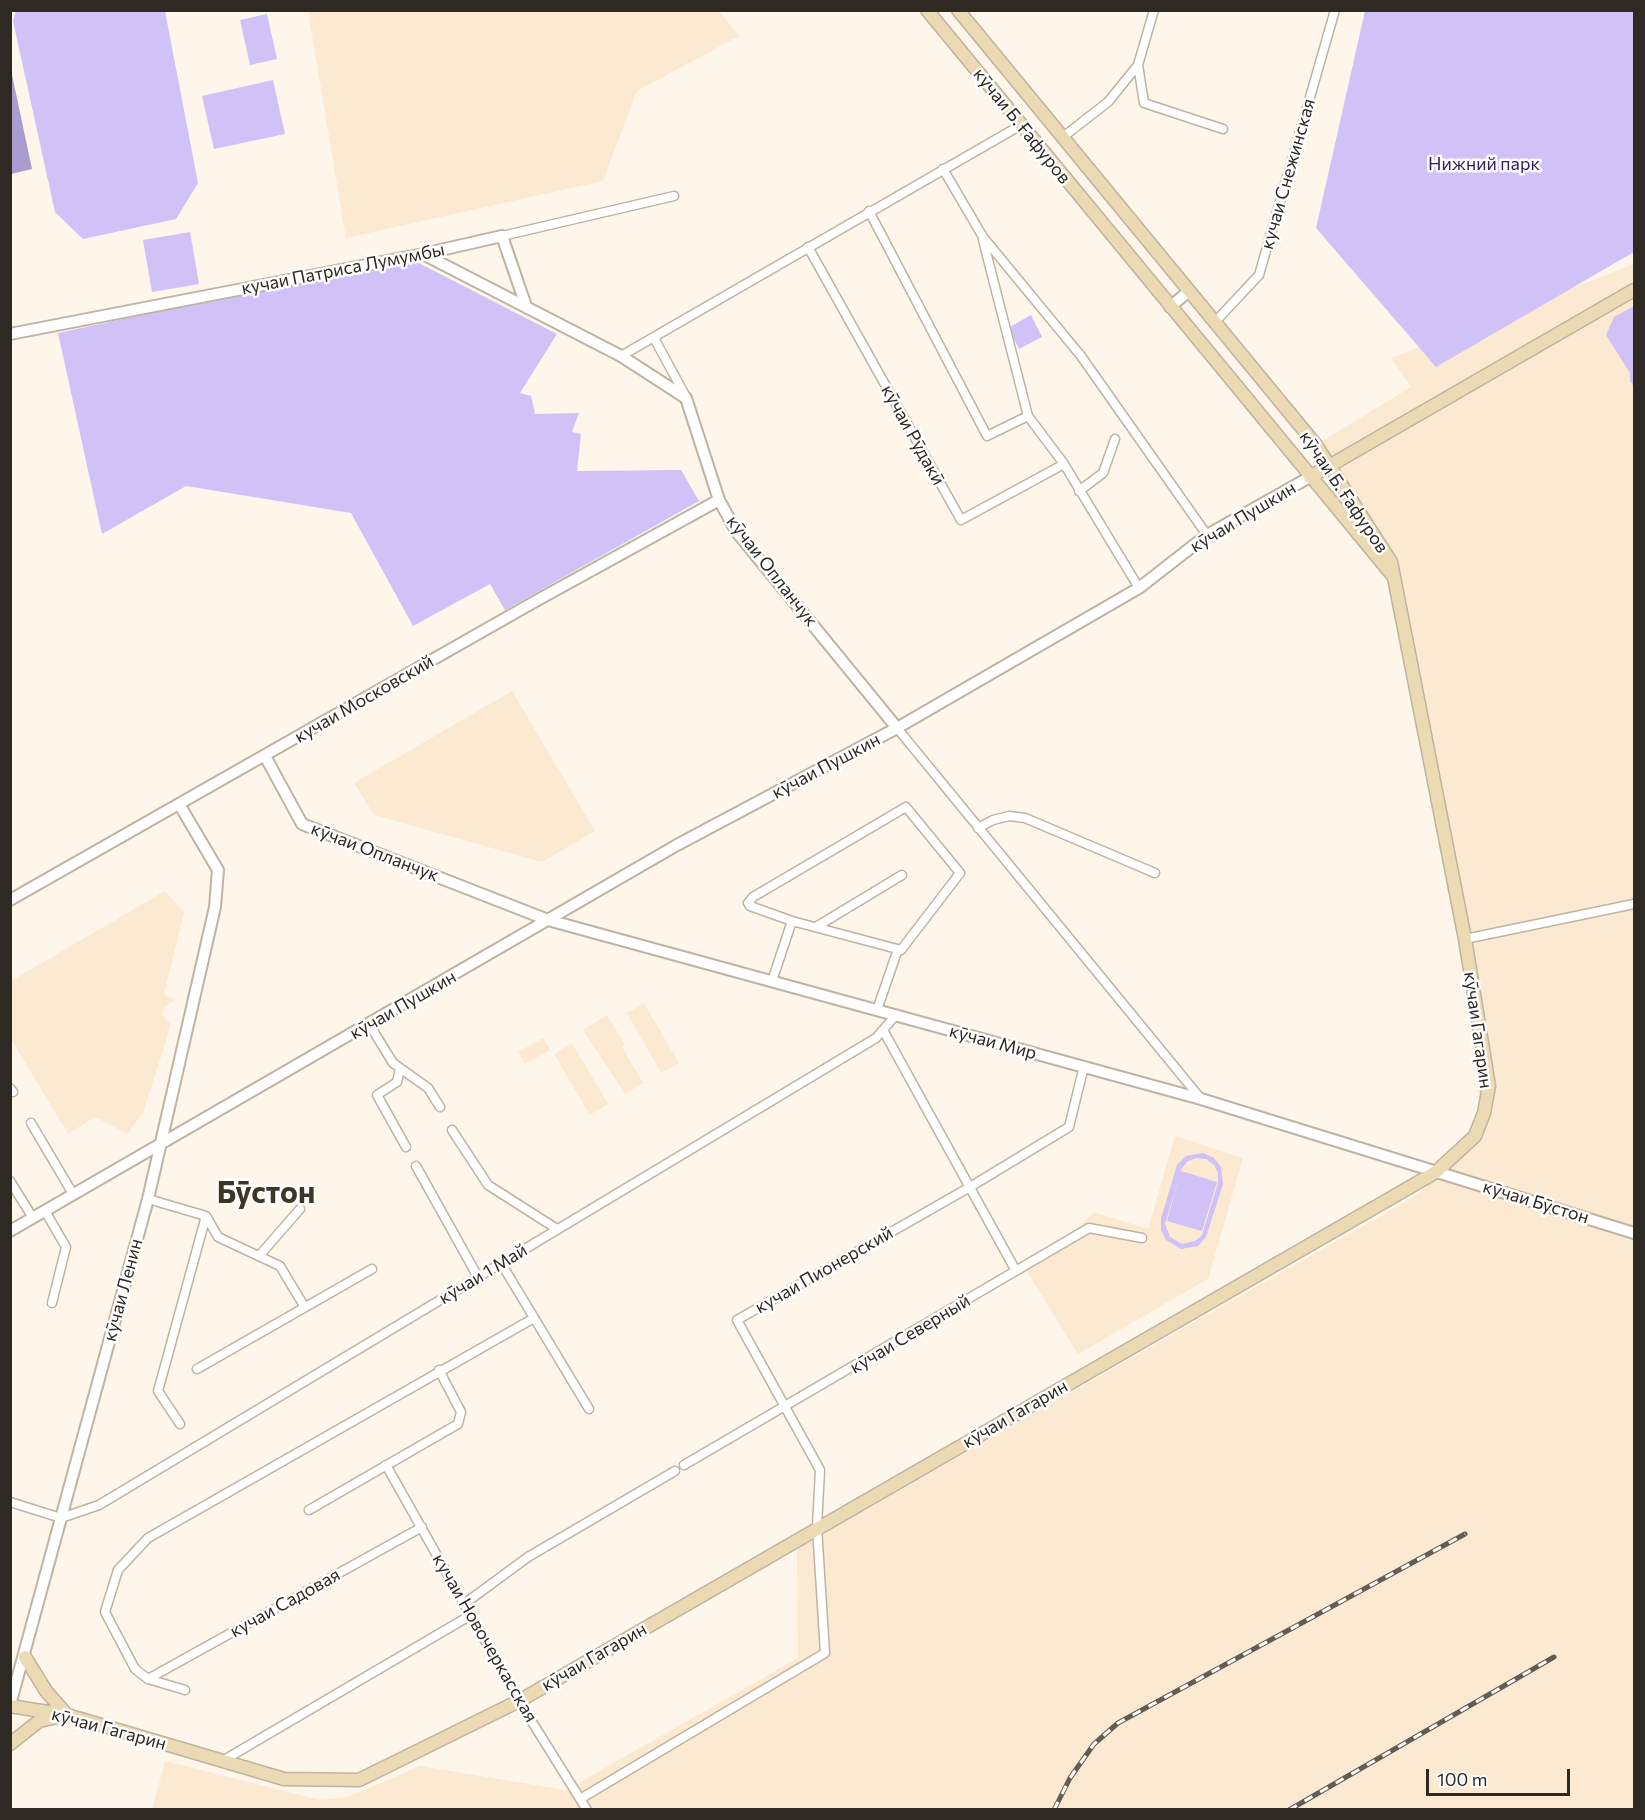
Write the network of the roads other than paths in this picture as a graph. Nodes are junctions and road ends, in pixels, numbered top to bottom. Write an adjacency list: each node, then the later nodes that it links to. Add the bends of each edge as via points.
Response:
1 (927, 10): 6 (main road, кӯчаи Б. Ғафуров)
2 (958, 10): 8 (main road, кӯчаи Б. Ғафуров)
3 (1154, 10): 5 (street)
4 (1335, 10): 20 (street, кучаи Снежинская, via 1259,275)
5 (1138, 65): 7 (street, via 1144,103); 8 (street, via 1108,102)
6 (1021, 125): 9 (street); 19 (main road, кӯчаи Б. Ғафуров)
7 (1223, 129)
8 (1063, 137): 17 (main road, кӯчаи Б. Ғафуров)
9 (943, 169): 11 (street); 13 (street)
10 (674, 196): 12 (street, кучаи Патриса Лумумбы)
11 (870, 212): 14 (street); 25 (street, via 987,436)
12 (502, 236): 15 (street, кучаи Патриса Лумумбы); 18 (street)
13 (983, 237): 25 (street); 32 (street, via 1082,356)
14 (808, 247): 22 (street); 27 (street, кӯчаи Рӯдакӣ, via 961,520)
15 (423, 254): 18 (street); 21 (street, кучаи Патриса Лумумбы)
16 (1635, 290): 28 (main road, кӯчаи Пушкин)
17 (1189, 291): 19 (street); 20 (main road, кӯчаи Б. Ғафуров)
18 (526, 306): 23 (street)
19 (1170, 306): 29 (main road, кӯчаи Б. Ғафуров)
20 (1215, 322): 28 (main road, кӯчаи Б. Ғафуров)
21 (10, 334)
22 (654, 338): 23 (street); 24 (street)
23 (621, 357): 24 (street)
24 (686, 398): 31 (street, кӯчаи Опланчук)
25 (1028, 416): 27 (street)
26 (1115, 439): 30 (street, via 1103,473)
27 (1064, 464): 30 (street)
28 (1329, 466): 29 (main road, кӯчаи Пушкин); 33 (main road, кӯчаи Б. Ғафуров, via 1391,562)
29 (1310, 477): 32 (street, кӯчаи Пушкин); 33 (main road, кӯчаи Б. Ғафуров)
30 (1079, 491): 34 (street)
31 (719, 500): 35 (street, кӯчаи Опланчук, via 736,531); 36 (street, кучаи Московский)
32 (1207, 535): 34 (street, кӯчаи Пушкин)
33 (1394, 577): 47 (main road, кӯчаи Гагарин)
34 (1139, 588): 35 (street, кӯчаи Пушкин)
35 (897, 728): 38 (street); 44 (street, кӯчаи Пушкин, via 677,845)
36 (265, 756): 37 (street, кучаи Московский); 44 (street, кӯчаи Опланчук, via 302,824)
37 (179, 804): 42 (street, кучаи Московский); 60 (street, кӯчаи Ленин, via 218,870 215,907)
38 (978, 828): 39 (street, via 1009,816 1025,818); 56 (street)
39 (1155, 873)
40 (902, 875): 46 (street)
41 (10, 884): 42 (street)
42 (14, 898)
43 (1635, 903): 47 (street)
44 (548, 920): 49 (street, кӯчаи Мир); 52 (street, кӯчаи Пушкин)
45 (792, 921): 46 (street); 48 (street, via 748,903 906,807 960,873); 49 (street)
46 (816, 927): 48 (street)
47 (1465, 939): 63 (main road, кӯчаи Гагарин, via 1489,1086 1475,1136)
48 (898, 949): 50 (street)
49 (772, 981): 50 (street, кӯчаи Мир)
50 (877, 1010): 51 (street, кӯчаи Мир)
51 (896, 1015): 53 (street, кӯчаи 1 Май); 54 (street, кӯчаи Мир)
52 (369, 1024): 55 (street); 60 (street, кӯчаи Пушкин)
53 (883, 1030): 65 (street); 72 (street, кӯчаи 1 Май, via 876,1038)
54 (1084, 1066): 56 (street, кӯчаи Мир); 65 (street, кучаи Пионерский, via 1069,1127)
55 (400, 1069): 57 (street, via 428,1088); 61 (street, via 397,1082 377,1095)
56 (1201, 1098): 63 (street, кӯчаи Мир)
57 (440, 1107)
58 (31, 1123): 66 (street)
59 (452, 1130): 72 (street, via 488,1185)
60 (163, 1141): 66 (street, кӯчаи Пушкин); 67 (street, кӯчаи Ленин)
61 (406, 1148)
62 (416, 1166): 80 (street)
63 (1436, 1172): 74 (street, кӯчаи Бӯстон); 96 (main road, кӯчаи Гагарин)
64 (10, 1181): 71 (street)
65 (970, 1187): 79 (street); 86 (street, кучаи Пионерский, via 737,1320)
66 (73, 1194): 69 (street, кӯчаи Пушкин)
67 (148, 1199): 70 (street); 94 (street, кӯчаи Ленин)
68 (300, 1209): 76 (street)
69 (45, 1211): 71 (street, кӯчаи Пушкин); 81 (street, via 66,1247)
70 (206, 1216): 76 (street, via 218,1237); 88 (street, via 159,1391)
71 (33, 1218): 73 (street, кӯчаи Пушкин)
72 (557, 1229): 77 (street, кӯчаи 1 Май)
73 (10, 1231)
74 (1635, 1233)
75 (1142, 1238): 79 (street, кӯчаи Северный, via 1089,1228)
76 (259, 1256): 82 (street, via 280,1266)
77 (501, 1263): 80 (street, кӯчаи 1 Май); 83 (street)
78 (372, 1269): 82 (street)
79 (1016, 1271): 86 (street, кӯчаи Северный)
80 (478, 1277): 94 (street, кӯчаи 1 Май, via 99,1504)
81 (52, 1303)
82 (304, 1306): 84 (street)
83 (534, 1318): 85 (street); 87 (street)
84 (197, 1369)
85 (439, 1370): 89 (street, via 462,1418); 100 (street, via 148,1538 118,1570 105,1612 135,1668)
86 (785, 1408): 90 (street, кӯчаи Северный); 96 (street, кучаи Пионерский, via 820,1470)
87 (589, 1409)
88 (180, 1424)
89 (386, 1465): 93 (street); 95 (street, кучаи Новочеркасская)
90 (684, 1465)
91 (675, 1471): 97 (street, via 528,1557)
92 (10, 1502): 94 (street)
93 (309, 1510)
94 (61, 1518): 99 (street, кӯчаи Ленин)
95 (422, 1527): 97 (street, кучаи Новочеркасская); 100 (street, кучаи Садовая)
96 (817, 1527): 102 (main road, кӯчаи Гагарин); 107 (street, кучаи Пионерский, via 825,1653)
97 (464, 1604): 98 (street, кучаи Новочеркасская)
98 (471, 1615): 102 (street, кучаи Новочеркасская); 106 (street)
99 (25, 1657): 103 (street, кӯчаи Ленин); 104 (main road)
100 (148, 1680): 101 (street)
101 (185, 1690)
102 (519, 1701): 106 (main road, кӯчаи Гагарин, via 359,1780 284,1779); 107 (street, кучаи Новочеркасская)
103 (10, 1706): 104 (main road, кӯчаи Гагарин)
104 (67, 1715): 105 (main road, via 39,1721); 106 (main road, кӯчаи Гагарин)
105 (10, 1744)
106 (224, 1760)
107 (580, 1799): 108 (street, кучаи Новочеркасская)
108 (587, 1809)

